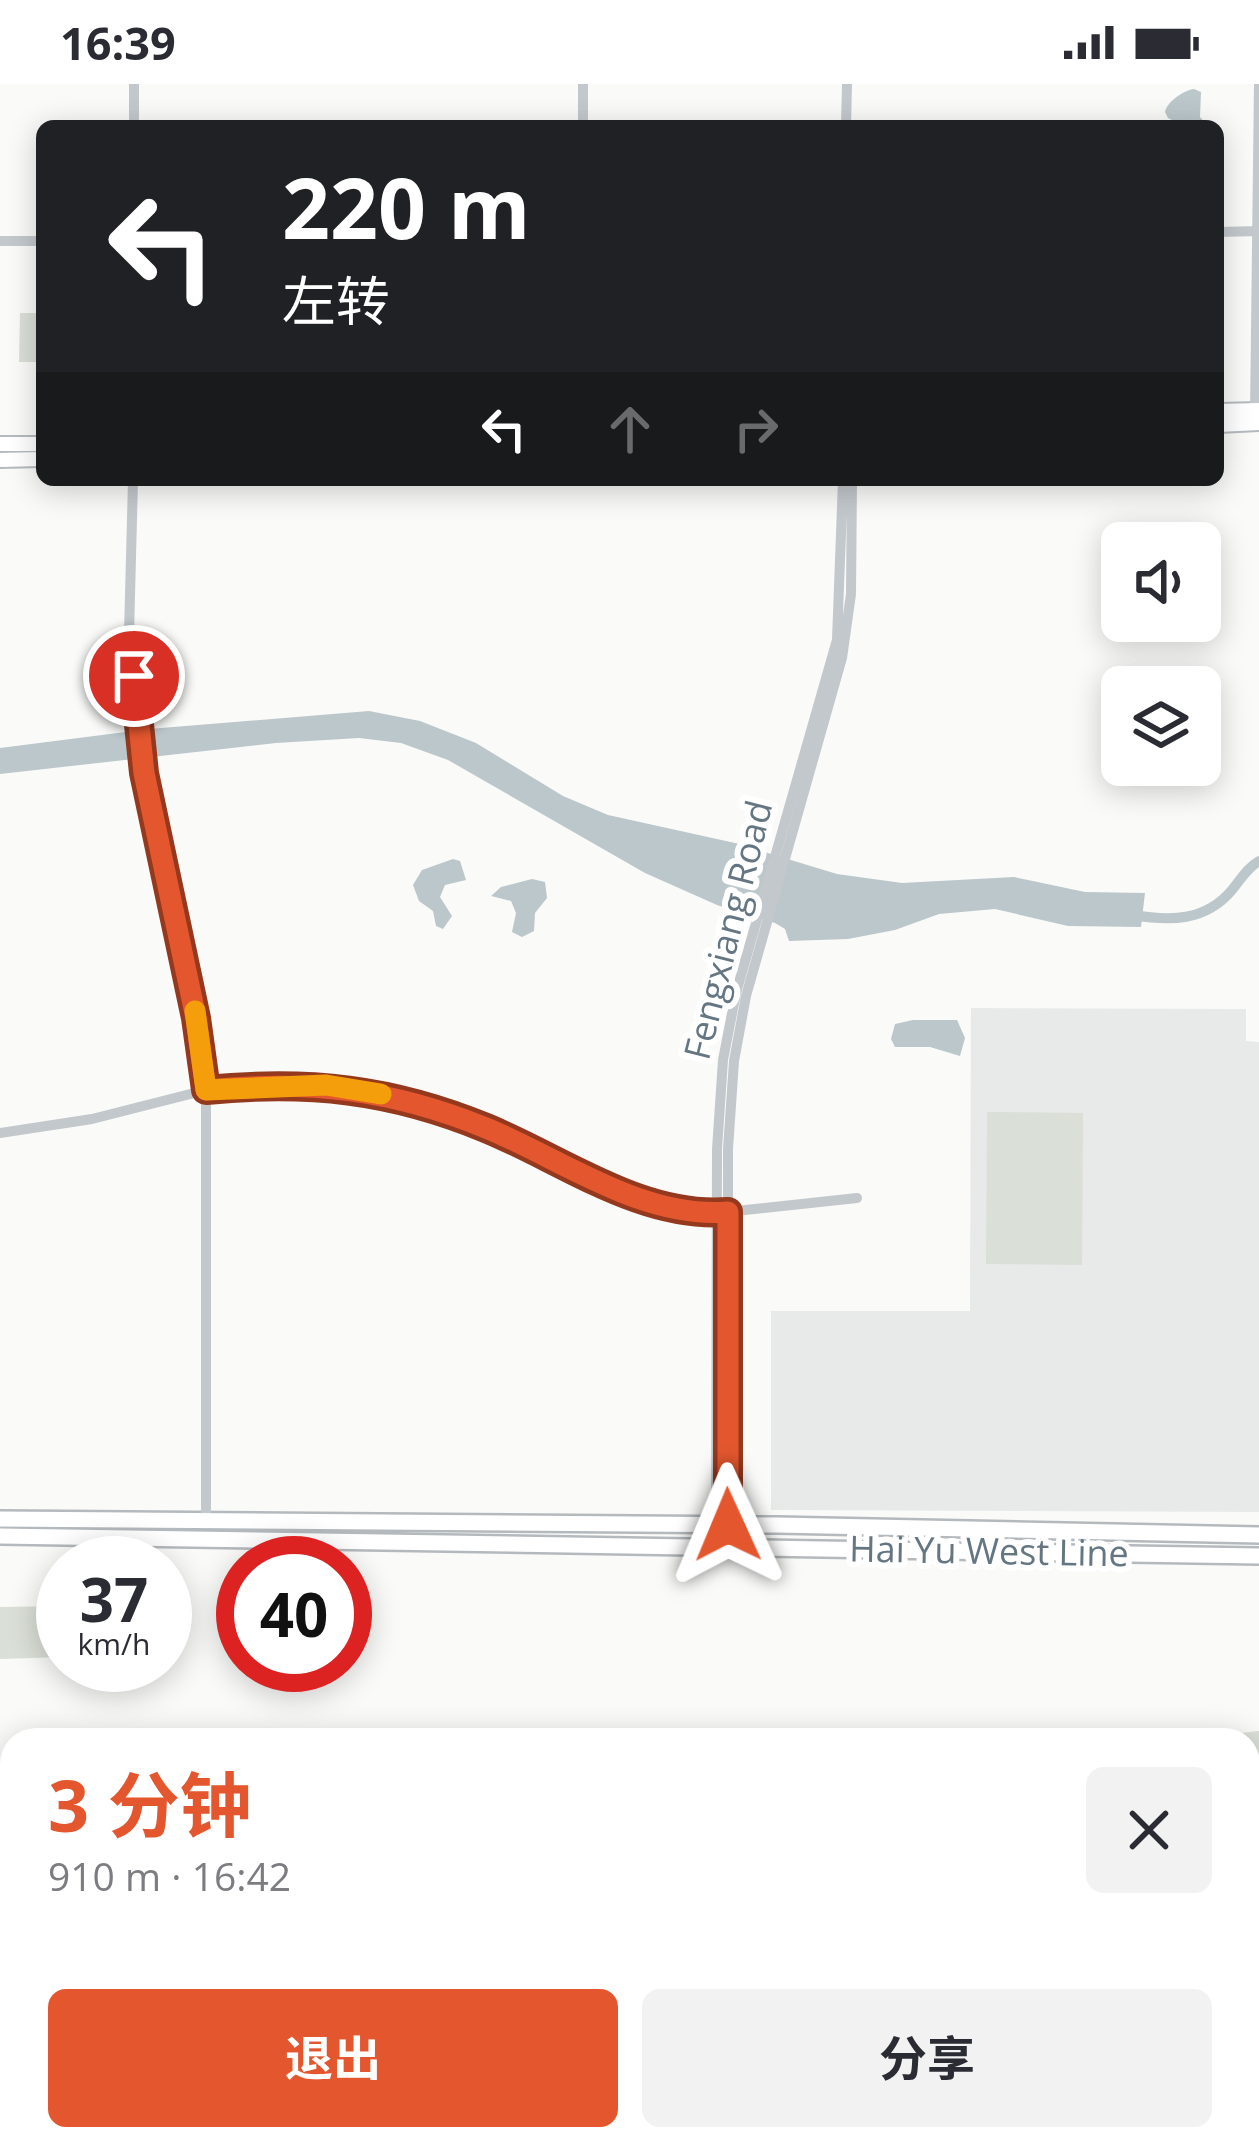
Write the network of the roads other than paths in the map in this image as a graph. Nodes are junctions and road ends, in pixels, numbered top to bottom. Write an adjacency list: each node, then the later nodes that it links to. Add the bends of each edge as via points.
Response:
1 (134, 84): 5 (street)
2 (584, 84): 6 (street)
3 (850, 84): 7 (street)
4 (1258, 84): 8 (street)
5 (134, 120)
6 (583, 120)
7 (849, 120)
8 (1258, 231): 9 (street); 13 (street)
9 (1224, 232)
10 (0, 241): 11 (street)
11 (36, 241)
12 (1224, 412): 13 (main road)
13 (1257, 416): 14 (main road)
14 (1224, 423)
15 (0, 444): 16 (main road)
16 (36, 444)
17 (36, 459): 18 (main road)
18 (0, 460)
19 (133, 486): 21 (street, via 129,634 144,773)
20 (847, 486): 24 (street, Fengxiang Road, via 851,594 842,658 761,924 734,1061)
21 (206, 1090): 22 (street); 24 (street, via 326,1085 382,1094 488,1129 602,1184); 26 (street)
22 (0, 1132)
23 (856, 1198): 24 (street)
24 (722, 1213): 27 (street, Fengxiang Road)
25 (0, 1520): 26 (highway, Hai Yu West Line)
26 (206, 1521): 27 (highway, Hai Yu West Line)
27 (723, 1525): 28 (highway, Hai Yu West Line); 30 (street, Fengxiang Road)
28 (1259, 1535)
29 (0, 1536): 30 (highway, Hai Yu West Line)
30 (722, 1545): 31 (highway, Hai Yu West Line)
31 (1259, 1556)

